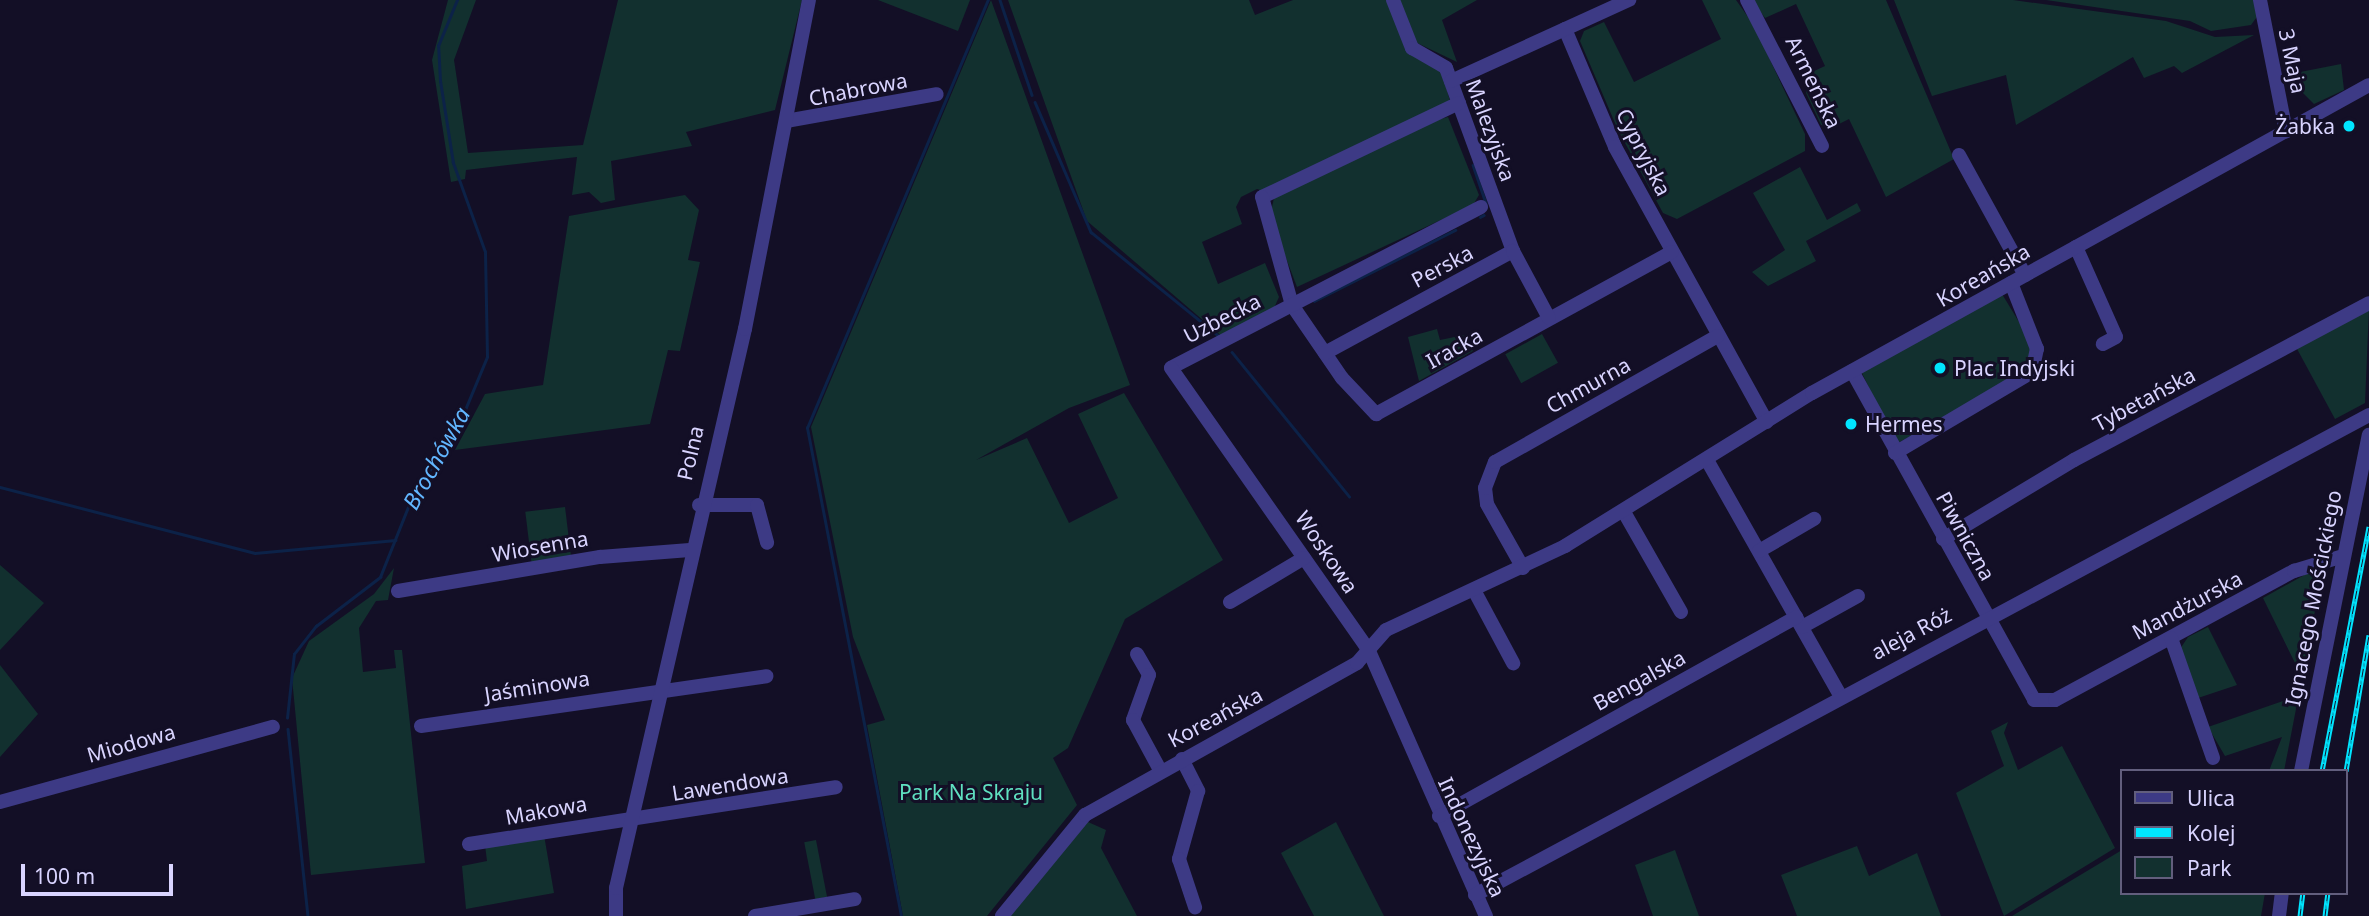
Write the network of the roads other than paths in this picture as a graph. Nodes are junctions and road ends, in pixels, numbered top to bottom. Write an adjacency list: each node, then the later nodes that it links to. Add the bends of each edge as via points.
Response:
1 (809, 0): 11 (street, Polna)
2 (1393, 0): 7 (street, Malezyjska, via 1412,48 1446,68)
3 (1629, 0): 6 (street)
4 (1747, 0): 13 (street, Armeńska)
5 (2260, 0): 12 (street, 3 Maja)
6 (1565, 29): 7 (street); 18 (street, Cypryjska, via 1608,132)
7 (1451, 81): 10 (street, Malezyjska)
8 (2369, 85): 12 (street, Koreańska)
9 (937, 93): 11 (street, Chabrowa)
10 (1459, 103): 17 (street, Malezyjska); 22 (street, Iracka, via 1262,197)
11 (786, 121): 34 (street, Polna, via 745,329)
12 (2286, 131): 16 (street, Koreańska)
13 (1822, 146)
14 (1959, 155): 19 (street)
15 (1481, 207): 22 (street, Uzbecka)
16 (2076, 247): 19 (street, Koreańska); 25 (street, via 2116,337)
17 (1513, 251): 23 (street); 26 (street, Perska)
18 (1672, 252): 23 (street, Iracka); 24 (street, Cypryjska)
19 (2025, 275): 20 (street, Koreańska)
20 (2011, 283): 28 (street, Koreańska); 32 (street, via 2037,349 2032,372)
21 (2369, 303): 37 (street, Tybetańska, via 2074,460)
22 (1292, 305): 26 (street, Iracka); 27 (street, Uzbecka)
23 (1549, 318): 26 (street, Iracka, via 1376,414)
24 (1718, 336): 30 (street); 43 (street, Chmurna, via 1495,462 1485,488 1487,505)
25 (2103, 344)
26 (1325, 353)
27 (1171, 368): 42 (street, Woskowa)
28 (1852, 371): 30 (street, Koreańska); 32 (street, Piwniczna)
29 (2369, 415): 49 (street, aleja Róż)
30 (1767, 422): 33 (street, Koreańska)
31 (2369, 435): 41 (street, Ignacego Mościckiego)
32 (1895, 453): 37 (street, Piwniczna)
33 (1707, 460): 35 (street, Koreańska); 40 (street)
34 (699, 505): 38 (street, via 757,505); 39 (street, Polna)
35 (1624, 512): 43 (street, Koreańska); 48 (street)
36 (1814, 519): 40 (street)
37 (1943, 539): 49 (street, Piwniczna)
38 (767, 543)
39 (690, 550): 44 (street, Wiosenna, via 600,557); 56 (street, Polna)
40 (1759, 551): 50 (street)
41 (2340, 557): 51 (street, Mandżurska, via 2294,572); 63 (street, Ignacego Mościckiego)
42 (1304, 558): 47 (street); 52 (street, Woskowa)
43 (1523, 568): 45 (street, Koreańska)
44 (398, 591)
45 (1475, 592): 52 (street, Koreańska, via 1394,625); 54 (street)
46 (1858, 596): 50 (street, Bengalska)
47 (1230, 602)
48 (1681, 612)
49 (1986, 616): 57 (street, aleja Róż); 58 (street, Piwniczna, via 2028,693 2042,702)
50 (1799, 622): 57 (street); 68 (street, Bengalska)
51 (2171, 638): 58 (street, Mandżurska); 62 (street)
52 (1369, 651): 61 (street, Koreańska); 65 (street, Woskowa)
53 (1137, 654): 64 (street, via 1149,675 1133,720)
54 (1513, 663)
55 (766, 676): 56 (street, Jaśminowa)
56 (660, 692): 59 (street, Jaśminowa); 69 (street, Polna)
57 (1840, 695): 71 (street, aleja Róż)
58 (2055, 700)
59 (421, 726)
60 (274, 727): 67 (street, Miodowa)
61 (1182, 758): 64 (street, Koreańska); 74 (street, via 1198,790 1179,859)
62 (2213, 758)
63 (2301, 769)
64 (1160, 770): 77 (street, Koreańska, via 1085,814)
65 (1420, 776): 68 (street, Indonezyjska)
66 (836, 787): 69 (street, Lawendowa)
67 (0, 802)
68 (1439, 816): 71 (street, Indonezyjska)
69 (631, 819): 70 (street, Makowa); 75 (street, Polna)
70 (469, 844)
71 (1475, 895): 78 (street, Indonezyjska)
72 (2282, 895): 79 (street)
73 (855, 899): 76 (street)
74 (1195, 907)
75 (616, 916)
76 (755, 916)
77 (1002, 916)
78 (1486, 916)
79 (2278, 916)

